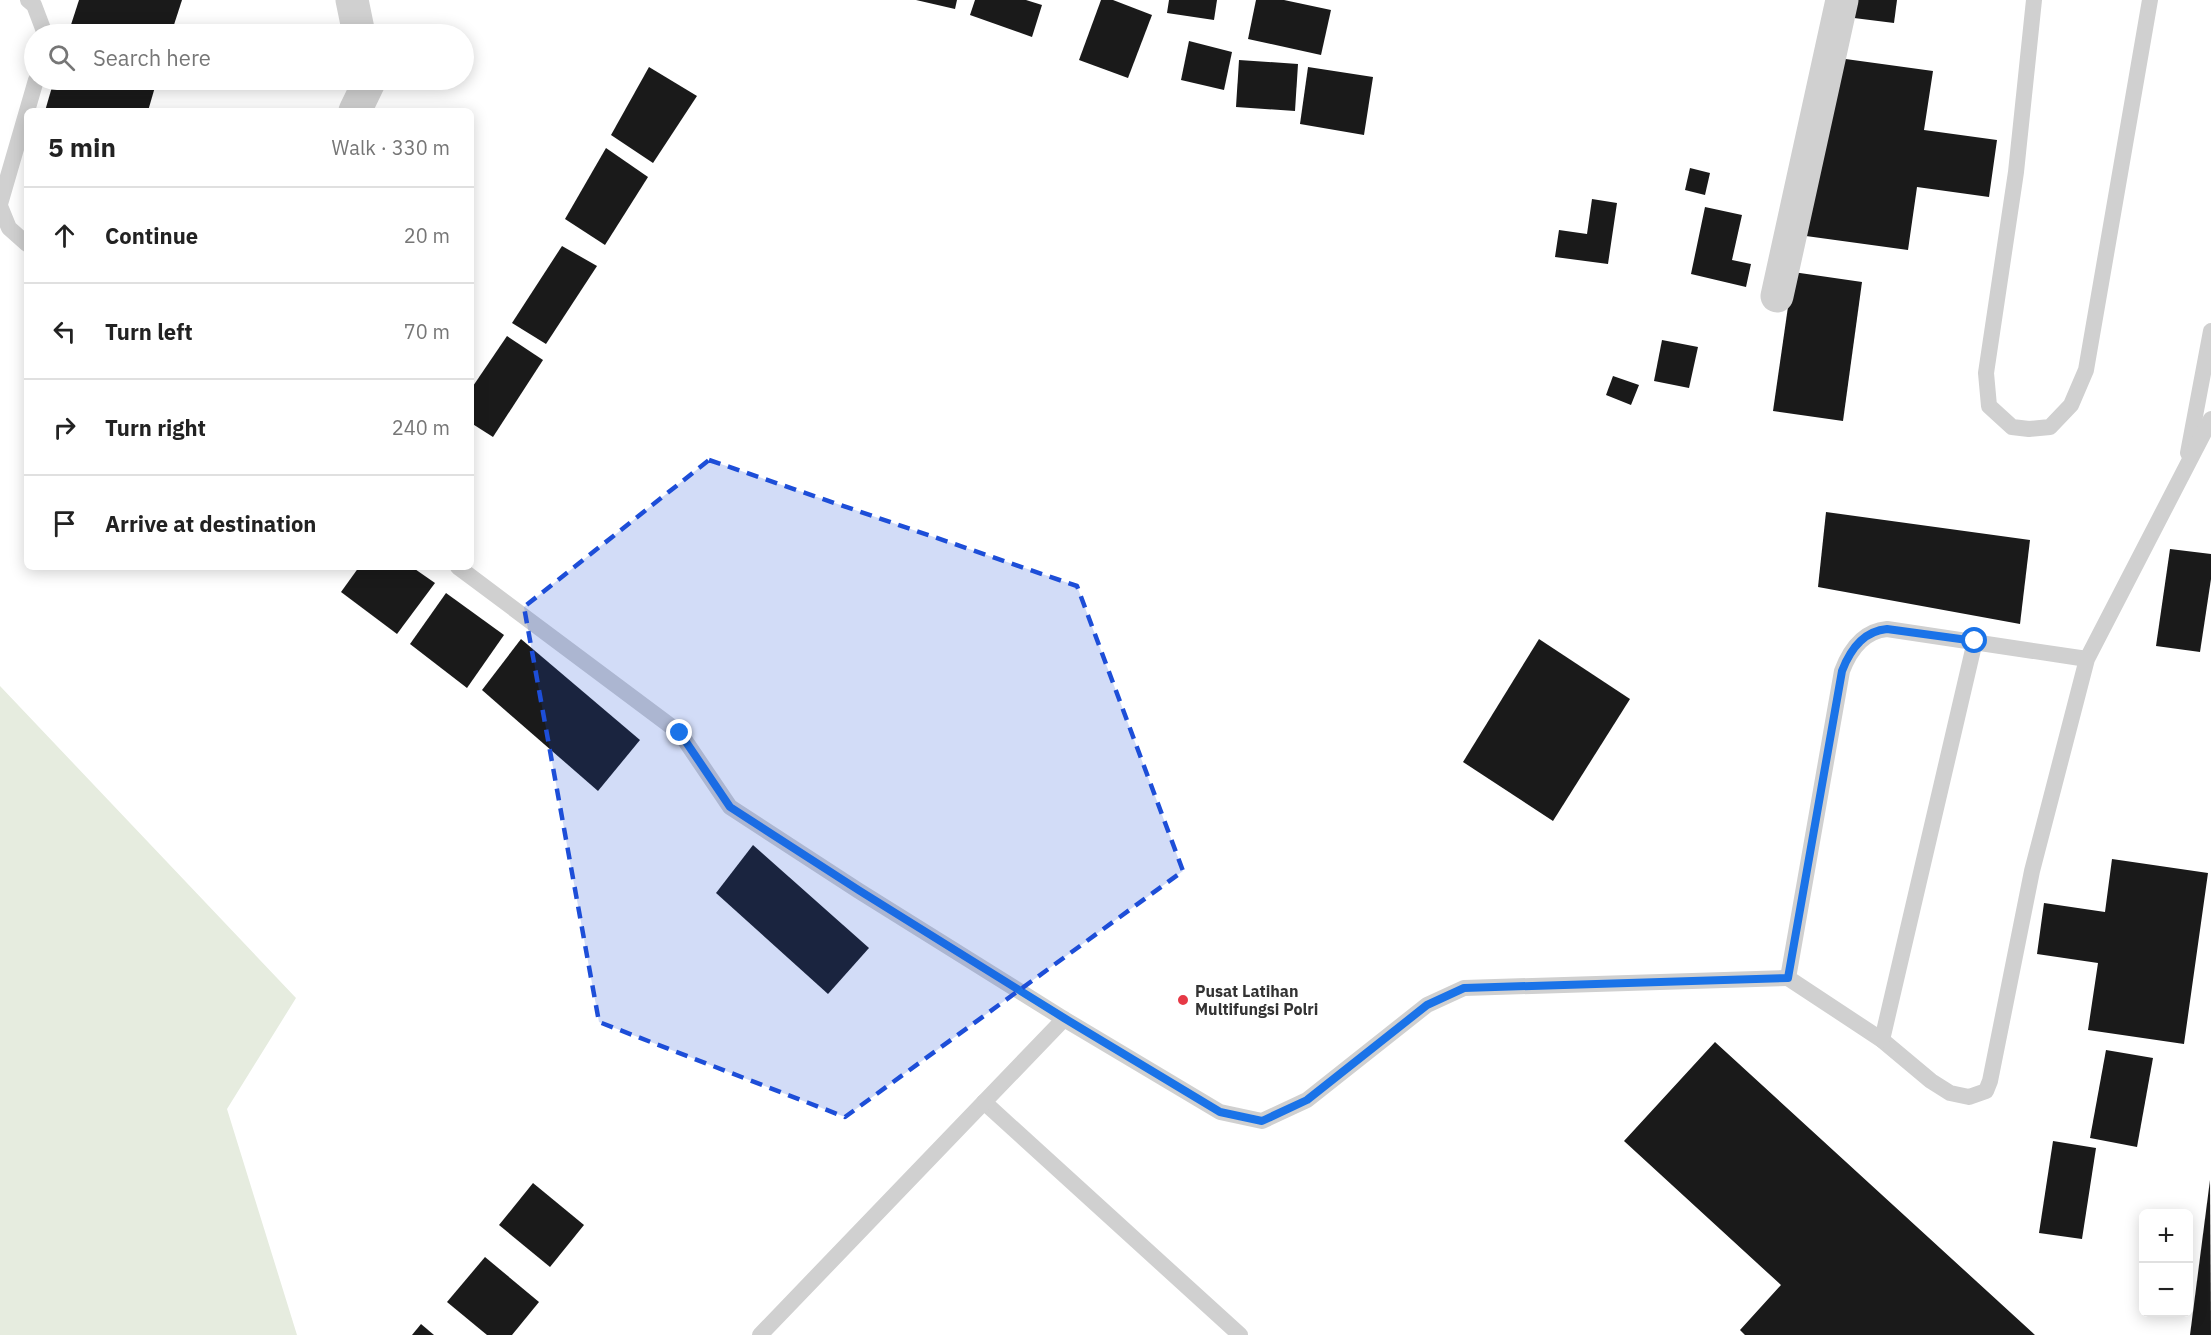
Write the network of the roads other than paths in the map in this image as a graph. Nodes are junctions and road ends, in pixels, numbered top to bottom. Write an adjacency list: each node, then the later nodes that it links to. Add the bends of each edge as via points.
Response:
1 (28, 0): 6 (lane)
2 (352, 0): 7 (street)
3 (1842, 0): 15 (street)
4 (2034, 0): 5 (lane, via 2016,172 1986,373 1989,406 2012,427 2029,429 2050,427 2071,405 2086,370)
5 (2150, 0)
6 (41, 24)
7 (357, 24)
8 (33, 90): 10 (lane)
9 (365, 90): 11 (street)
10 (28, 108)
11 (356, 108)
12 (24, 122): 13 (lane)
13 (0, 205): 14 (lane, via 9,228)
14 (24, 241)
15 (1778, 296)
16 (2211, 331): 18 (lane)
17 (2211, 420): 18 (lane)
18 (2184, 475): 21 (lane)
19 (462, 570): 23 (lane, via 680,733 730,807)
20 (1975, 641): 21 (lane); 22 (lane, via 1876,630 1848,653); 24 (lane)
21 (2087, 659): 24 (lane, via 2032,871 1986,1091 1969,1097 1950,1093)
22 (1788, 978): 23 (lane, via 1464,988 1427,1005 1307,1100 1262,1121 1220,1112); 24 (lane)
23 (1064, 1018): 25 (lane)
24 (1882, 1041)
25 (984, 1102): 26 (lane); 27 (lane)
26 (760, 1335)
27 (1240, 1335)

